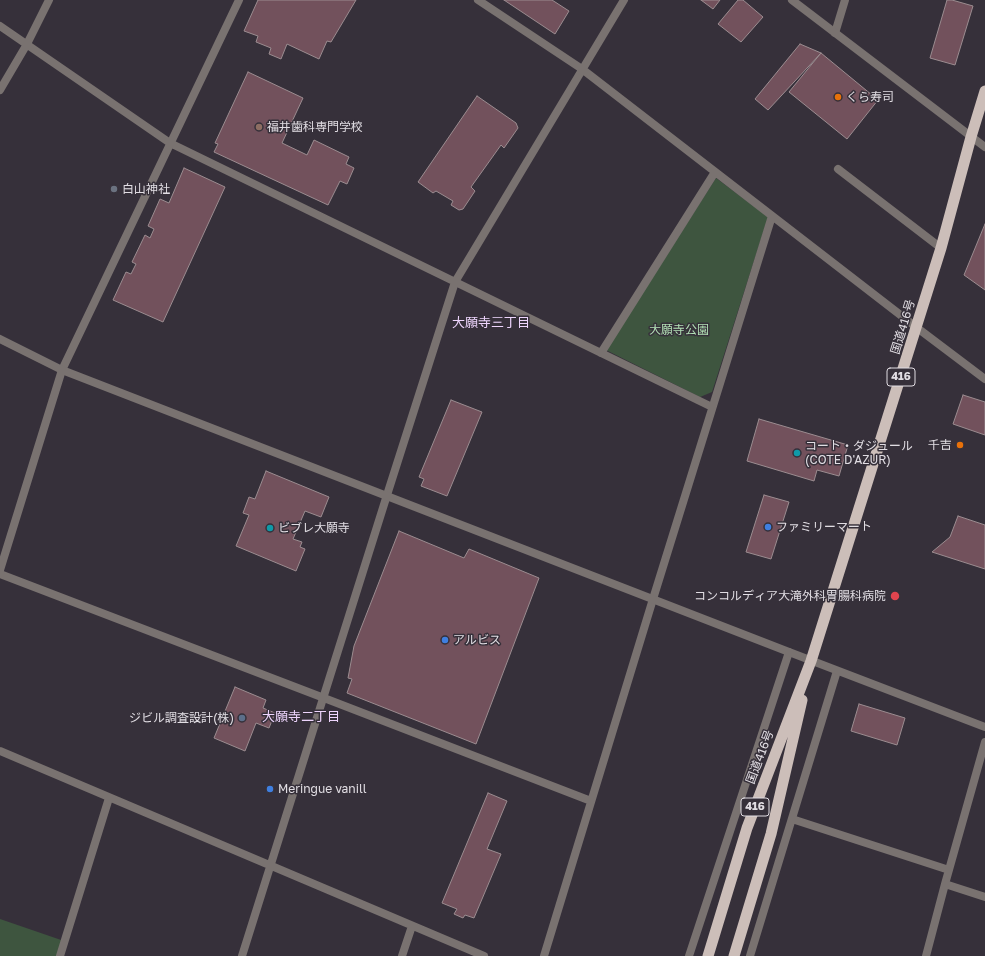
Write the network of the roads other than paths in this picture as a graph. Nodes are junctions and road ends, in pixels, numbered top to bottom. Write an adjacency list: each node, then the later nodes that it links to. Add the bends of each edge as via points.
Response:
1 (49, 0): 9 (street)
2 (239, 0): 14 (street)
3 (478, 0): 10 (street)
4 (624, 0): 10 (street)
5 (792, 0): 8 (street)
6 (846, 0): 8 (street)
7 (0, 26): 9 (street)
8 (835, 33): 13 (street)
9 (27, 44): 11 (street); 14 (street)
10 (582, 69): 17 (street); 20 (street)
11 (0, 90)
12 (985, 91): 13 (highway, 国道416号 / 416)
13 (971, 137): 15 (street); 19 (highway, 国道416号 / 416)
14 (170, 143): 20 (street); 24 (street)
15 (985, 147)
16 (838, 169): 19 (street)
17 (715, 172): 18 (street); 23 (street)
18 (772, 216): 21 (street); 26 (street)
19 (941, 248): 21 (highway, 国道416号 / 416)
20 (455, 282): 23 (street); 27 (street)
21 (916, 328): 25 (street); 32 (highway, 国道416号 / 416)
22 (0, 339): 24 (street)
23 (601, 353): 26 (street)
24 (62, 370): 27 (street); 28 (street)
25 (985, 379)
26 (712, 407): 30 (street)
27 (387, 495): 30 (street); 34 (street)
28 (0, 570)
29 (0, 574): 34 (street)
30 (653, 599): 31 (street); 39 (street)
31 (789, 652): 32 (street); 51 (street)
32 (811, 661): 33 (street); 52 (highway, 国道416号 / 416, via 747,828); 53 (highway, 国道416号 / 416, via 771,834)
33 (837, 671): 35 (street); 40 (street)
34 (324, 698): 39 (street); 41 (street)
35 (985, 727)
36 (985, 742): 42 (street)
37 (0, 751): 38 (street)
38 (109, 798): 41 (street); 46 (street)
39 (591, 801): 50 (street)
40 (792, 818): 42 (street); 54 (street)
41 (271, 866): 45 (street); 47 (street)
42 (949, 870): 43 (street)
43 (945, 884): 44 (street); 55 (street)
44 (985, 897)
45 (412, 926): 48 (street); 49 (street)
46 (60, 956)
47 (242, 956)
48 (402, 956)
49 (484, 956)
50 (544, 956)
51 (690, 956)
52 (708, 956)
53 (734, 956)
54 (750, 956)
55 (926, 956)

